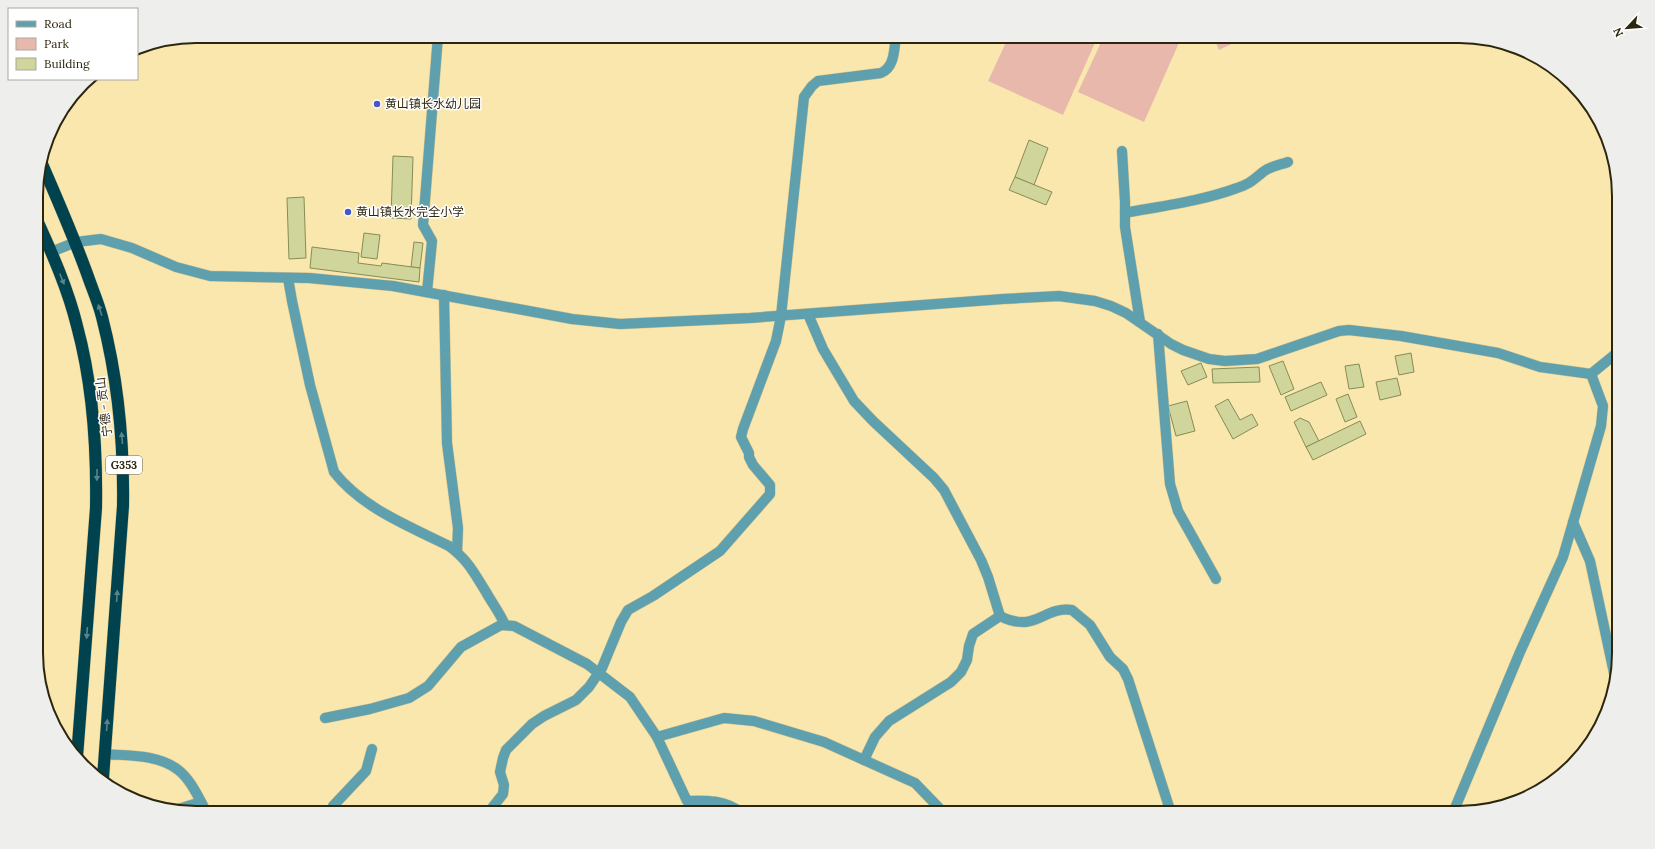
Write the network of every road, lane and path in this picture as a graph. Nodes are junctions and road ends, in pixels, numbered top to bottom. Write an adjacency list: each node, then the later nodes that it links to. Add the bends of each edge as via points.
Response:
1 (437, 43): 11 (street, via 422,226 432,241)
2 (895, 43): 14 (street, via 891,65 886,71 818,82 804,97)
3 (1122, 151): 6 (street)
4 (1288, 162): 6 (street, via 1270,167 1237,189)
5 (45, 171): 8 (highway, 宁德 - 贡山 / G353)
6 (1126, 213): 15 (street, via 1125,227)
7 (43, 234): 9 (highway, 宁德 - 贡山 / G353)
8 (76, 242): 9 (street); 10 (street, via 101,239 132,248 176,267 210,276); 30 (highway, 宁德 - 贡山 / G353, one-way to 8, via 120,557 124,463 113,366 102,315)
9 (51, 252): 29 (highway, 宁德 - 贡山 / G353, one-way to 29, via 77,326 93,413 97,469)
10 (288, 278): 11 (street, via 351,281); 20 (street, via 310,385 334,472 340,480 376,509)
11 (427, 292): 12 (street)
12 (444, 295): 14 (street, via 572,319 620,324); 20 (street, via 447,443 458,528)
13 (808, 314): 14 (street); 15 (street, via 1059,296 1111,306); 22 (street, via 823,349 854,401 944,490 981,560)
14 (781, 316): 25 (street, via 776,341 741,437 753,465 770,485 770,494 720,551 628,610)
15 (1140, 322): 16 (street)
16 (1158, 334): 18 (street, via 1171,344 1196,355 1241,361 1257,359 1339,331 1349,330 1431,341 1498,354 1540,367); 21 (street, via 1170,484 1178,510)
17 (1612, 357): 18 (street)
18 (1591, 374): 19 (street, via 1603,406 1601,426)
19 (1573, 522): 24 (street, via 1590,561); 41 (street, via 1563,557)
20 (457, 552): 23 (street, via 472,569)
21 (1216, 579)
22 (1000, 616): 31 (street, via 973,634 965,666 957,678 889,721 874,737); 40 (street, via 1014,622 1029,622 1064,609 1072,610 1090,626 1128,679)
23 (505, 624): 25 (street, via 535,636); 26 (street, via 461,646 428,686 413,696 370,709)
24 (1612, 663)
25 (599, 673): 27 (street, via 630,697); 37 (street, via 576,700 535,721 506,750 500,772 504,785 503,794)
26 (325, 718)
27 (657, 737): 31 (street, via 724,718 737,718 824,742); 38 (street, via 687,801 707,800)
28 (372, 749): 36 (street, via 366,771)
29 (78, 751)
30 (105, 754): 32 (highway, 宁德 - 贡山 / G353); 33 (street, via 151,758 168,763 190,783)
31 (864, 760): 39 (street, via 915,783)
32 (103, 774)
33 (201, 802): 34 (street); 35 (street)
34 (188, 806)
35 (203, 806)
36 (333, 806)
37 (494, 806)
38 (731, 806)
39 (937, 806)
40 (1169, 806)
41 (1455, 806)

